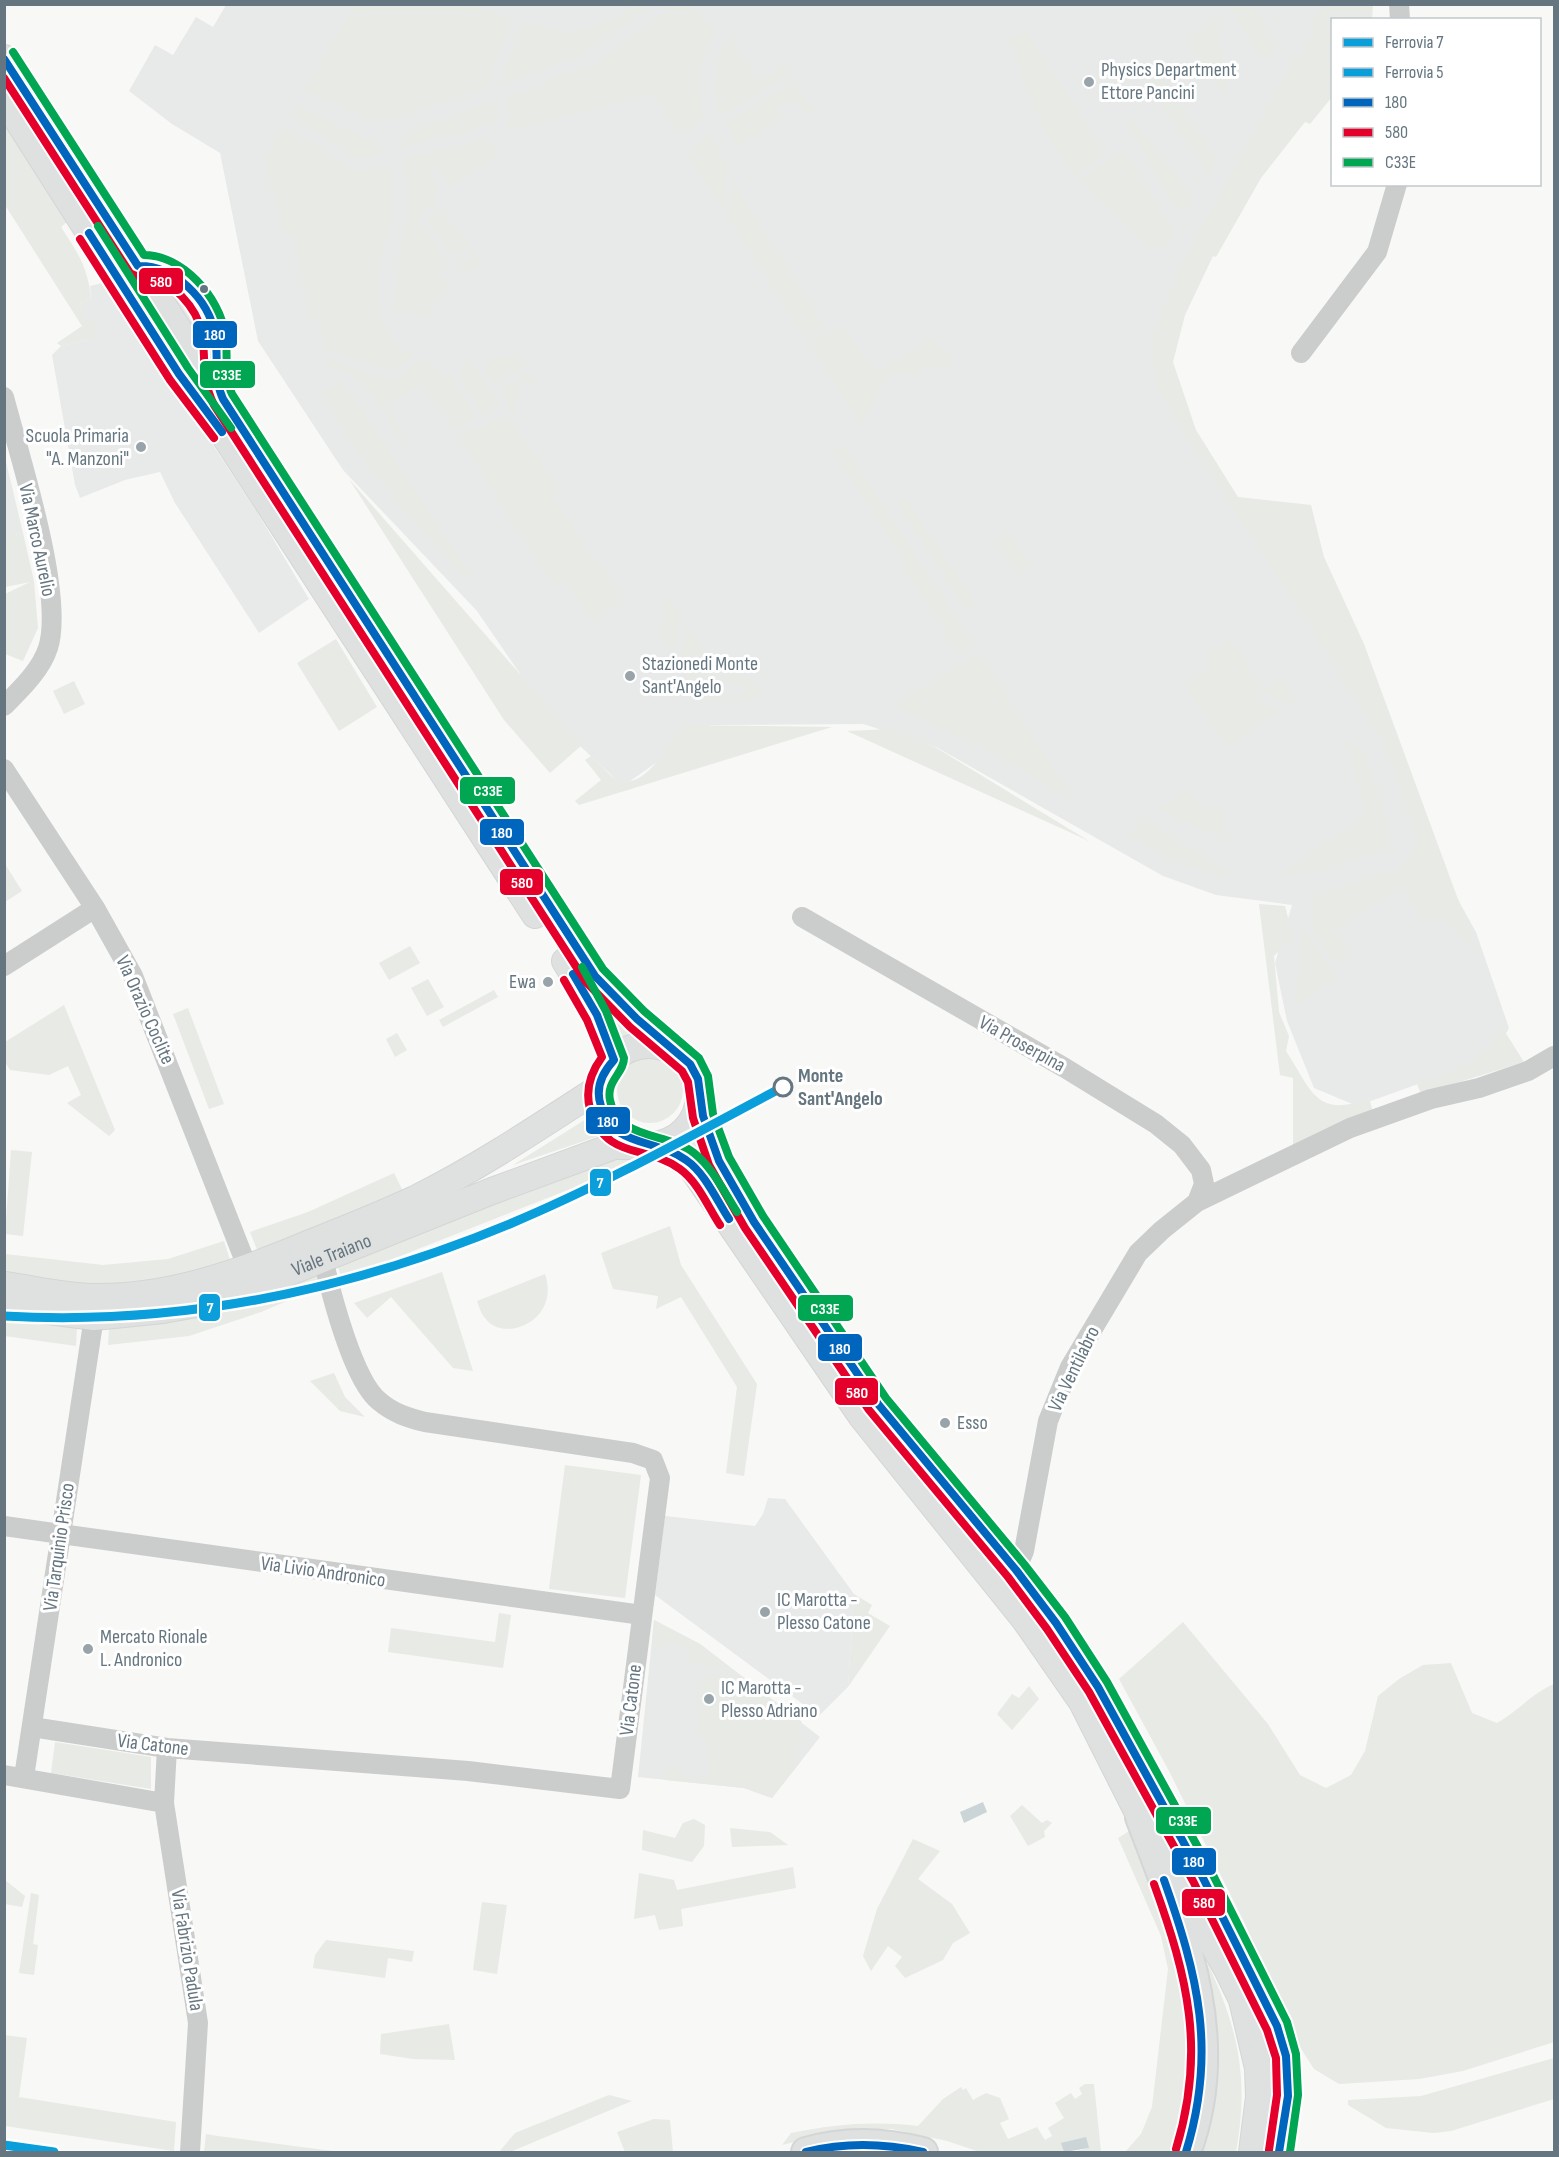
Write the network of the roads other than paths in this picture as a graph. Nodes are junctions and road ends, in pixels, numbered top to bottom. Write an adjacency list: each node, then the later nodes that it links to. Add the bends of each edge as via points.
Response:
1 (4, 58): 6 (main road, via 138,266 160,267 169,273 211,320 215,334)
2 (4, 99): 5 (main road)
3 (1396, 186): 4 (street, via 1377,252)
4 (1300, 353)
5 (179, 374): 6 (main road); 15 (main road, via 214,419 590,999)
6 (213, 377): 13 (main road, via 596,976 637,1019)
7 (4, 397): 8 (street, Via Marco Aurelio, via 45,559 53,618 48,649 31,677)
8 (4, 706)
9 (4, 769): 10 (street, Via Orazio Coclite)
10 (95, 908): 12 (street); 21 (street, Via Orazio Coclite, via 147,1006)
11 (802, 917): 19 (street, Via Proserpina, via 1156,1124 1182,1145 1201,1170 1204,1184)
12 (4, 966)
13 (678, 1053): 15 (main road, via 661,1045 643,1044); 17 (main road, via 698,1079)
14 (1554, 1056): 19 (street, Via Ventilabro, via 1528,1071 1350,1128)
15 (614, 1060): 16 (main road, via 606,1068)
16 (599, 1088): 18 (main road, via 601,1111 611,1128 625,1139); 20 (main road, Viale Traiano, via 528,1135)
17 (700, 1096): 18 (main road, via 689,1127 672,1140); 28 (main road, via 719,1161 828,1334 879,1404)
18 (648, 1146): 20 (main road, Viale Traiano, via 614,1146); 27 (main road, via 675,1153 698,1173 862,1417)
19 (1197, 1202): 28 (street, Via Ventilabro, via 1138,1253 1070,1367 1048,1421 1024,1551)
20 (320, 1249): 21 (main road, Viale Traiano); 29 (street, Via Catone, via 333,1300 359,1372 377,1400 403,1416 425,1422 633,1453 653,1460 660,1478)
21 (251, 1277): 24 (main road, Viale Traiano, via 196,1284)
22 (4, 1285): 24 (main road, Viale Traiano)
23 (4, 1305): 24 (main road, Viale Traiano)
24 (94, 1307): 26 (street, Via Tarquinio Prisco)
25 (4, 1526): 26 (street, Via Livio Andronico)
26 (60, 1534): 29 (street, Via Livio Andronico); 30 (street, Via Tarquinio Prisco)
27 (980, 1562): 28 (main road, via 993,1577 1008,1576); 34 (main road, via 1082,1702)
28 (1016, 1570): 40 (main road, via 1098,1687 1267,2001 1286,2056 1288,2096)
29 (642, 1615): 31 (street, Via Catone, via 620,1789 468,1771)
30 (32, 1727): 31 (street, Via Catone); 32 (street, Via Tarquinio Prisco)
31 (166, 1748): 33 (street, Via Fabrizio Padula)
32 (14, 1776): 33 (street)
33 (164, 1803): 36 (street, Via Fabrizio Padula, via 198,2023)
34 (1140, 1817): 38 (highway, via 1190,1952 1201,2009 1203,2065 1196,2118); 39 (main road, via 1242,2000 1258,2068 1259,2097)
35 (912, 2150): 37 (highway, via 857,2143)
36 (190, 2152)
37 (806, 2152)
38 (1186, 2152)
39 (1252, 2152)
40 (1279, 2152)

